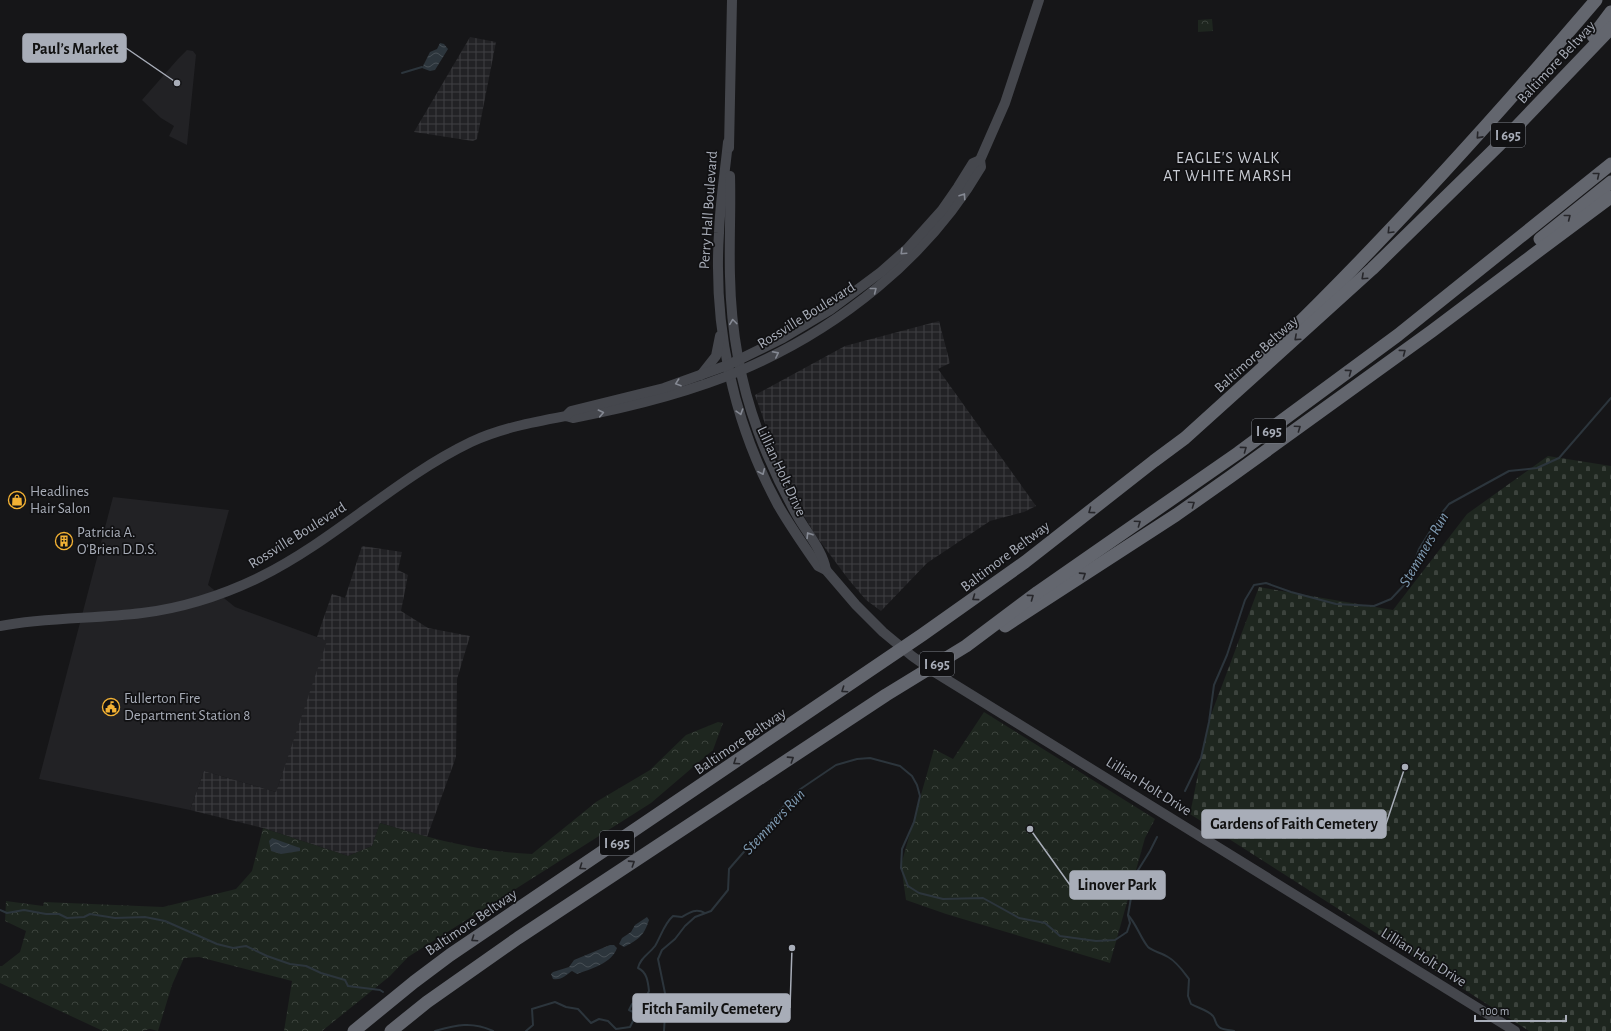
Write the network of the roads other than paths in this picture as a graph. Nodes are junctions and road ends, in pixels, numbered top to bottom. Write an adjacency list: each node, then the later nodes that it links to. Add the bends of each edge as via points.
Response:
1 (732, 0): 6 (main road, Perry Hall Boulevard)
2 (1039, 0): 13 (main road, Rossville Boulevard, via 1005,103 980,160 973,163 930,224 881,272 830,310)
3 (1596, 0): 17 (highway, one-way to 17, via 1463,153 1388,234)
4 (1611, 12): 10 (highway, via 1564,70)
5 (1611, 28): 10 (highway, Baltimore Beltway / I 695, via 1534,110)
6 (728, 142): 11 (main road, Perry Hall Boulevard, via 719,232 718,283); 13 (main road, Perry Hall Boulevard, one-way to 6, via 730,282 731,195)
7 (1611, 164): 22 (highway, I 695, one-way to 7, via 1038,592 1355,368)
8 (1611, 182): 12 (highway, one-way to 8, via 1435,323)
9 (1611, 197): 12 (highway)
10 (1402, 240): 17 (highway, Baltimore Beltway / I 695, one-way to 17, via 1223,405)
11 (721, 324): 14 (main road, Perry Hall Boulevard); 15 (main road, via 716,356)
12 (1419, 340): 22 (highway, one-way to 12, via 998,630 1176,515)
13 (740, 366): 14 (main road, Rossville Boulevard); 18 (main road, Lillian Holt Drive, via 758,429)
14 (729, 370): 15 (main road, Rossville Boulevard); 16 (main road, Rossville Boulevard, one-way to 14, via 573,418 637,405 691,389); 19 (main road, Lillian Holt Drive, one-way to 19, via 744,425)
15 (700, 376): 16 (main road, Rossville Boulevard, one-way to 16, via 645,394 571,411)
16 (566, 416): 21 (main road, Rossville Boulevard, via 510,428 462,447 292,559 260,577 224,592 143,613)
17 (1154, 461): 24 (highway, Baltimore Beltway / I 695, one-way to 24, via 977,597 859,680 450,955)
18 (780, 482): 19 (main road); 20 (main road, Lillian Holt Drive, one-way to 18, via 825,560 808,535)
19 (770, 489): 20 (main road, Lillian Holt Drive, via 809,554 818,566)
20 (826, 570): 27 (main road, Lillian Holt Drive, via 883,632 912,656 955,685)
21 (0, 626)
22 (966, 646): 23 (highway, I 695, one-way to 22, via 886,695)
23 (540, 924): 25 (highway, I 695, via 462,976); 26 (highway)
24 (356, 1029)
25 (391, 1031)
26 (401, 1031)
27 (1515, 1031)

